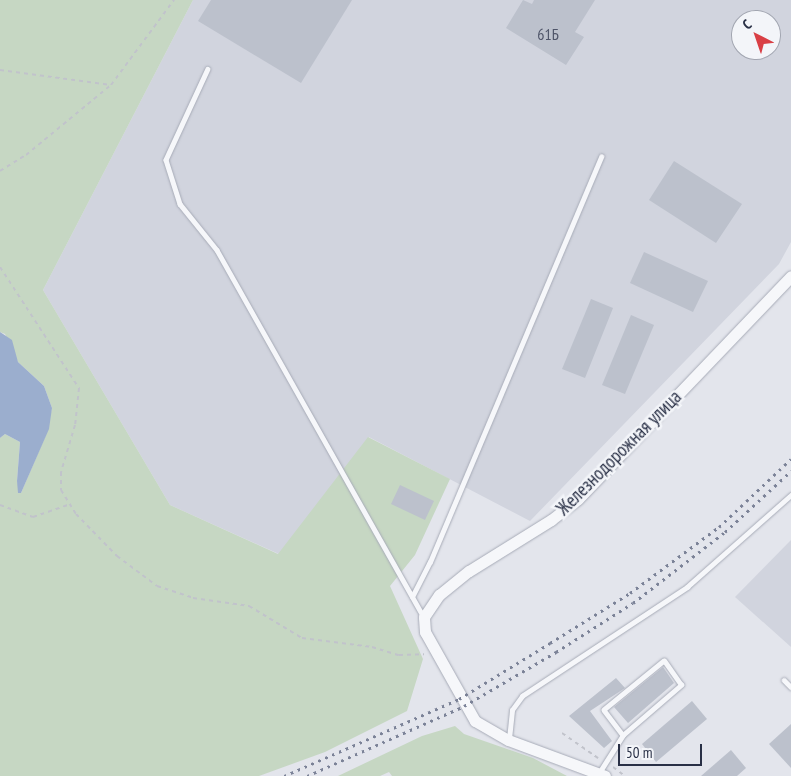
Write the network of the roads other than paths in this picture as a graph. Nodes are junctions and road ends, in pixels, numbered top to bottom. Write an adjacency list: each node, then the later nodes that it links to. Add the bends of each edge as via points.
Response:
1 (208, 69): 5 (lane, via 166,160 180,204 217,250)
2 (601, 157): 5 (lane, via 430,562)
3 (791, 276): 6 (street, Железнодорожная улица, via 578,499 551,520 468,570 439,595)
4 (791, 494): 10 (lane, via 688,587 522,696 512,710)
5 (412, 597): 6 (lane)
6 (424, 617): 10 (street, via 425,632 468,713)
7 (784, 680): 8 (lane)
8 (791, 687)
9 (623, 735): 9 (lane, via 682,684 664,661 605,709); 11 (lane)
10 (508, 740): 11 (street)
11 (605, 771)

